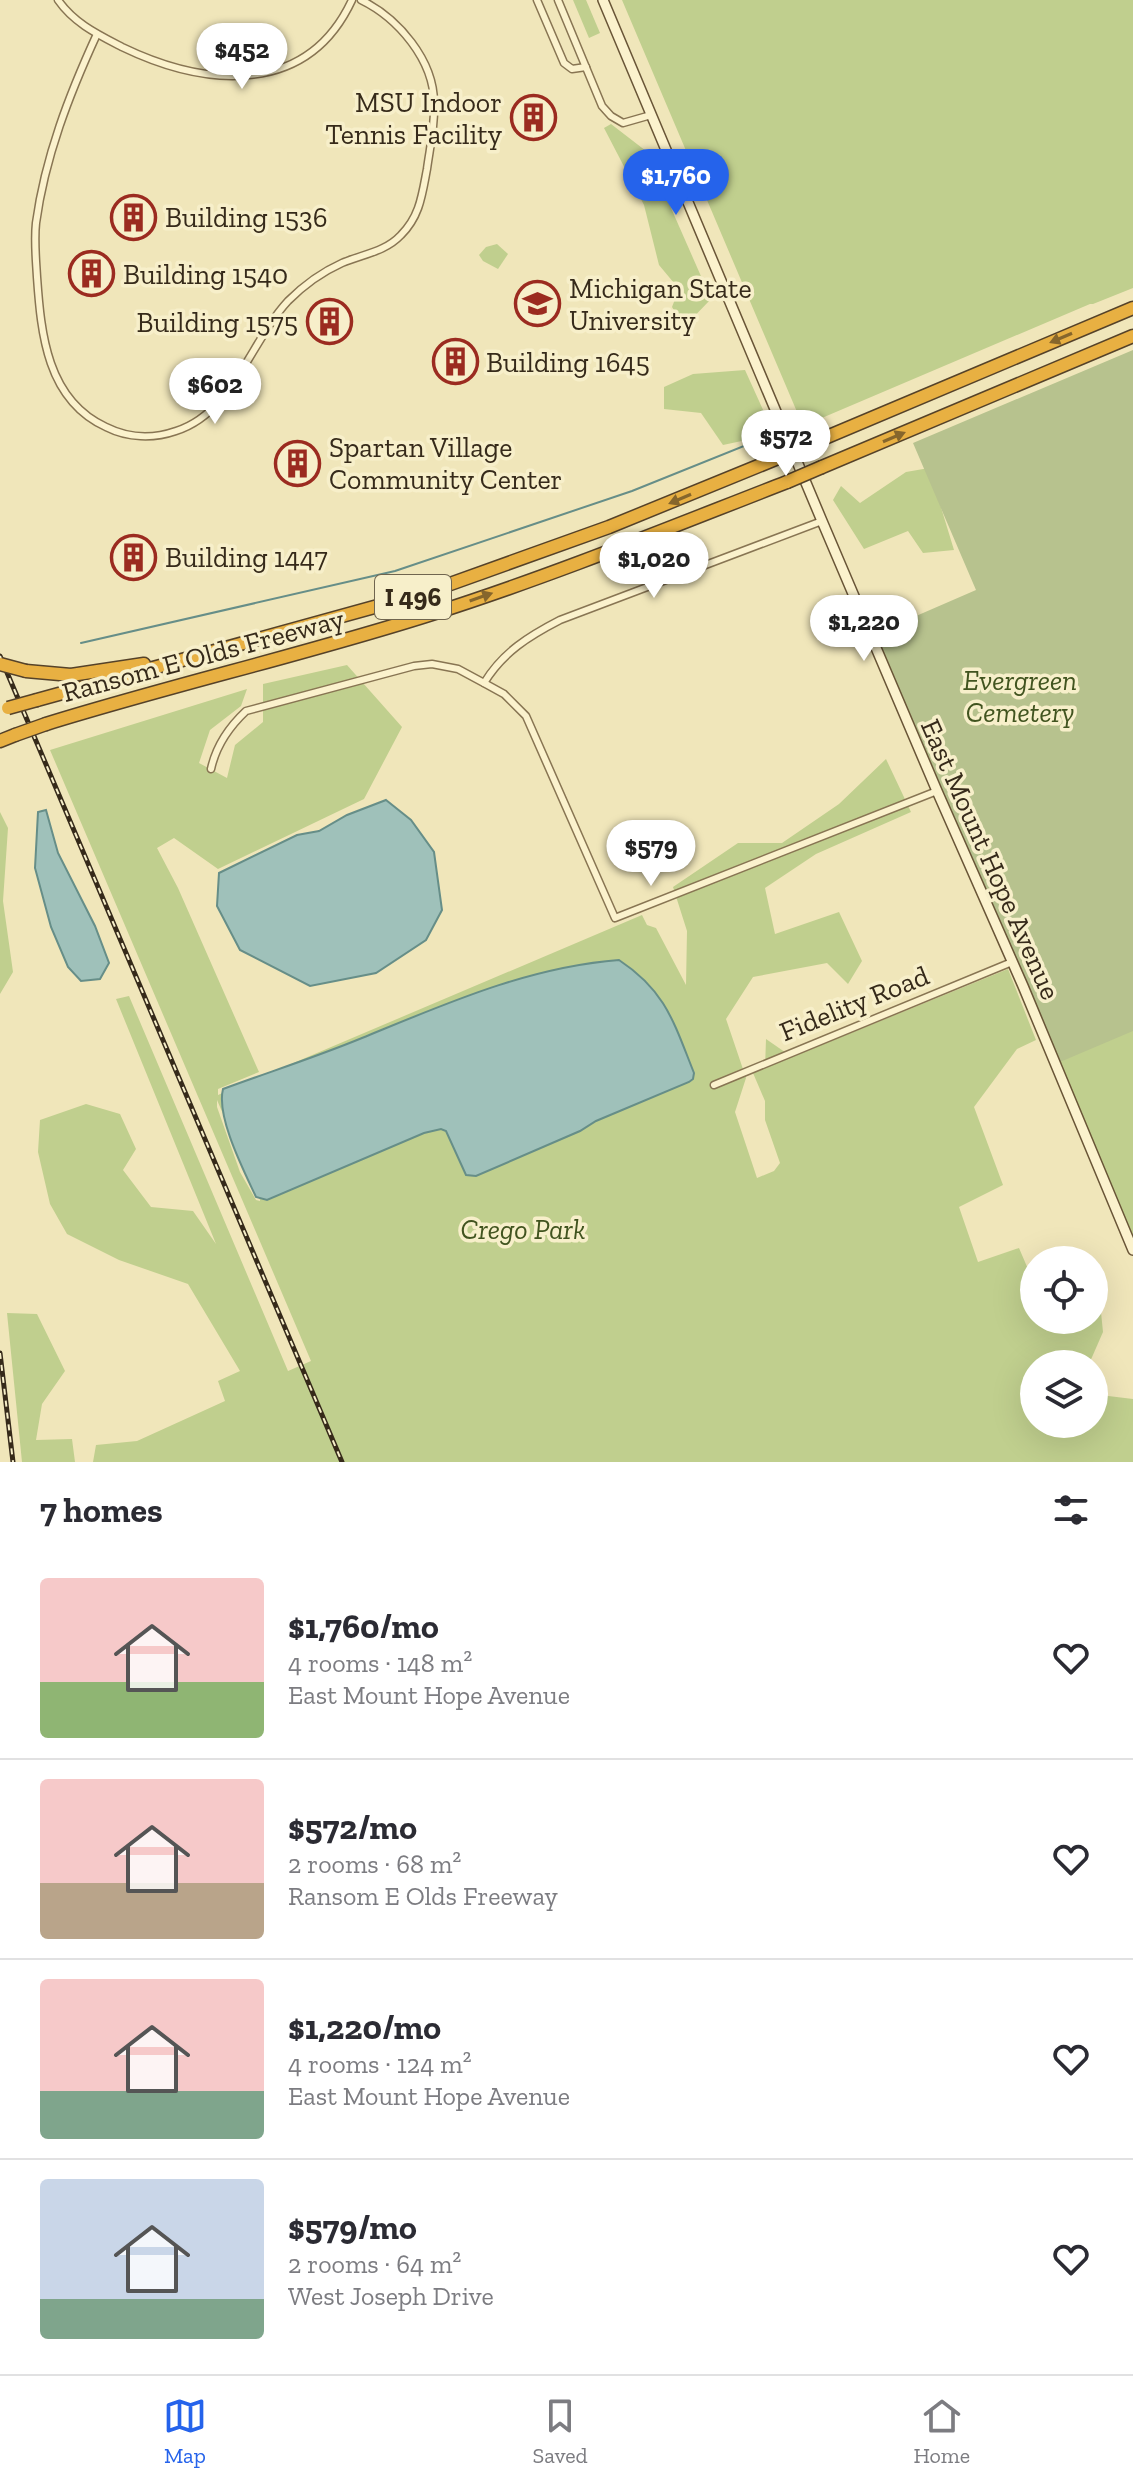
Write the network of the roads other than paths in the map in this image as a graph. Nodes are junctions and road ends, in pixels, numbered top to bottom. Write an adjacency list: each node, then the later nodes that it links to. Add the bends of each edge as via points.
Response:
1 (58, 0): 7 (street)
2 (352, 0): 7 (street, via 327,41 272,73 231,77 181,69)
3 (361, 0): 7 (street, via 405,33 428,73 435,100 433,132 418,211 388,246 333,268 291,298 213,409 193,424 159,435 120,433 79,411 47,355 41,325 38,215 63,114)
4 (537, 0): 8 (street, via 564,63 572,69)
5 (558, 0): 8 (street)
6 (603, 0): 9 (street, East Mount Hope Avenue)
7 (97, 34)
8 (586, 67): 9 (street, via 611,116 623,123)
9 (651, 115): 12 (street, East Mount Hope Avenue)
10 (1133, 308): 13 (highway, Ransom E Olds Freeway / I 496, one-way to 13, bridge, via 609,527 384,605)
11 (1133, 336): 17 (highway, Ransom E Olds Freeway / I 496, one-way to 11, bridge, via 436,613 576,563 787,482)
12 (822, 521): 15 (street, via 560,620 500,659); 19 (street, East Mount Hope Avenue)
13 (207, 654): 14 (highway, bridge, via 71,675); 16 (highway, Ransom E Olds Freeway / I 496, bridge)
14 (0, 664)
15 (484, 683): 18 (street, via 458,669 432,664 258,706 230,728 214,753); 19 (street, via 526,716 615,918)
16 (4, 709)
17 (0, 741)
18 (211, 769)
19 (937, 791): 20 (street, East Mount Hope Avenue)
20 (1012, 962): 21 (street, Fidelity Road); 22 (street, East Mount Hope Avenue)
21 (714, 1085)
22 (1133, 1250)

